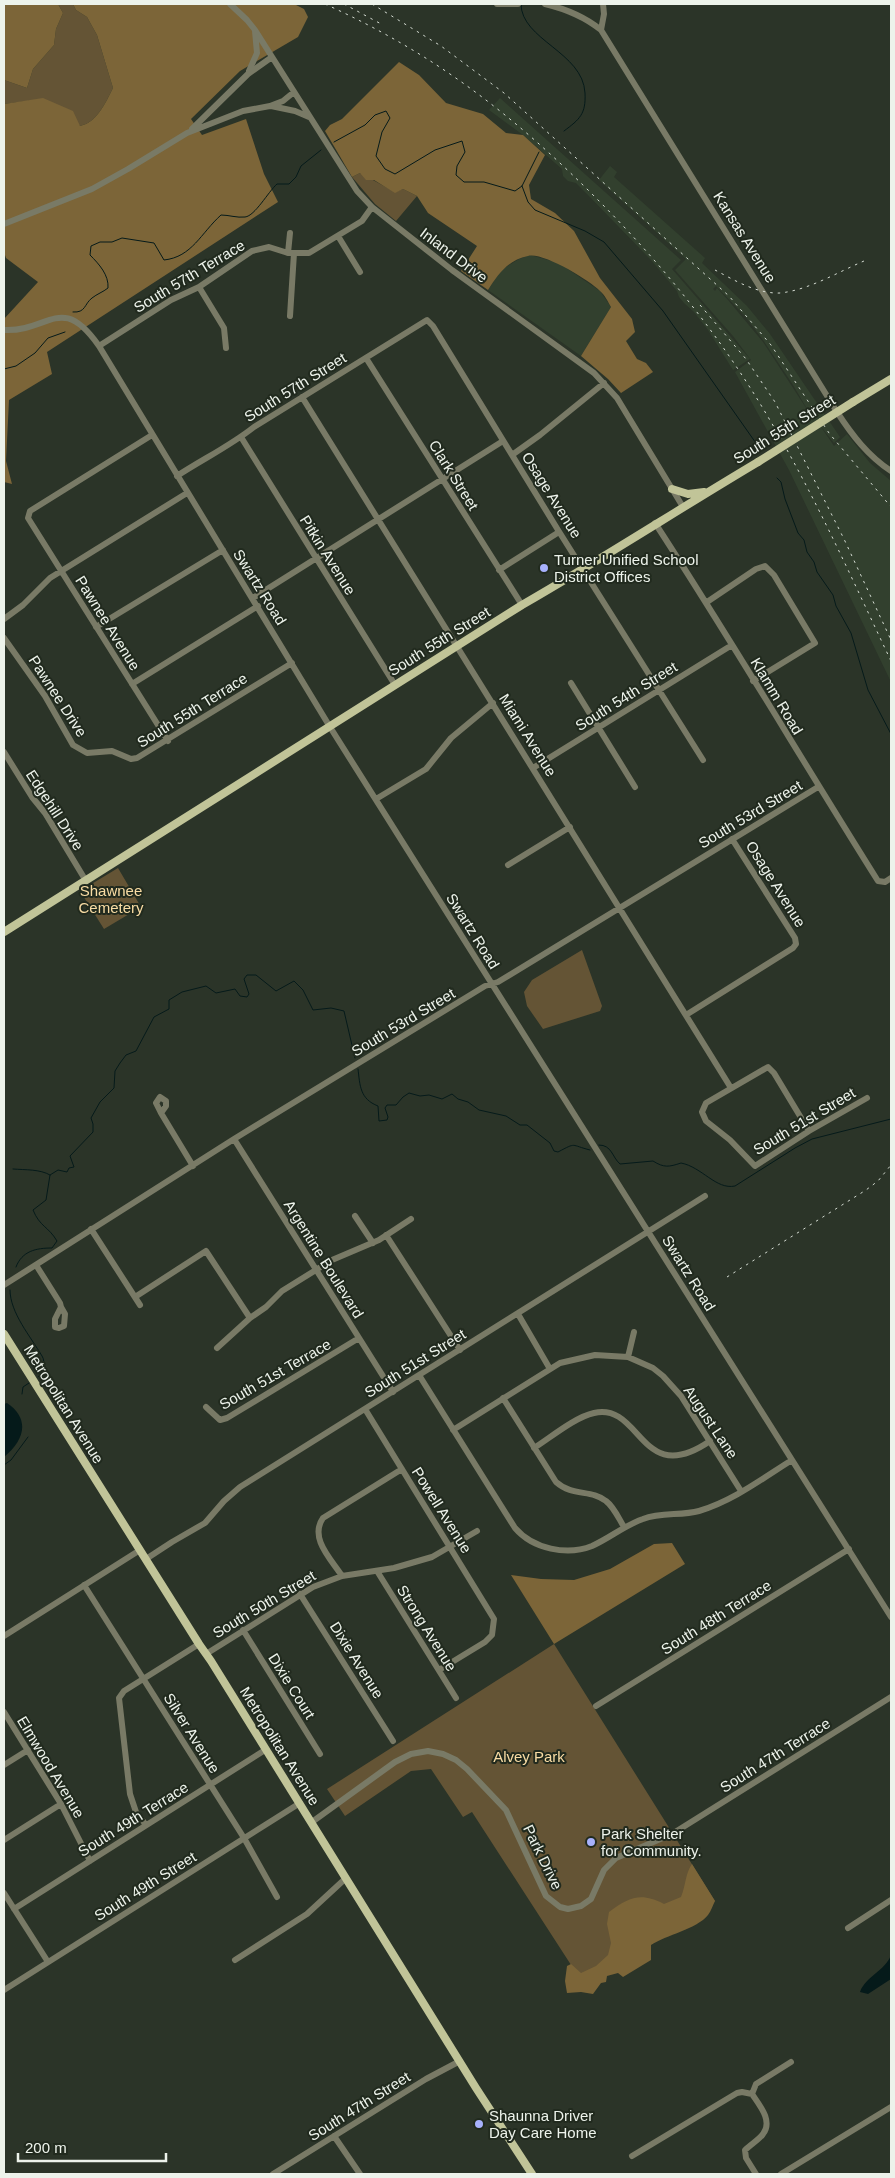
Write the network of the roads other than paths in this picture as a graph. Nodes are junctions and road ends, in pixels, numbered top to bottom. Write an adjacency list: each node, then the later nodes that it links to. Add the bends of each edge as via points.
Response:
1 (230, 4): 7 (street, Inland Drive)
2 (497, 4): 3 (street)
3 (506, 4): 4 (street)
4 (518, 4)
5 (545, 4): 8 (street, via 591,21)
6 (603, 4): 8 (street)
7 (255, 30): 9 (street, Inland Drive); 10 (street, via 257,53)
8 (602, 30): 35 (street, Kansas Avenue, via 837,412 861,446)
9 (272, 57): 10 (street); 11 (street, Inland Drive)
10 (248, 74): 14 (street)
11 (294, 92): 12 (street); 13 (street, Inland Drive)
12 (270, 106): 13 (street, via 295,110); 14 (street, via 244,111)
13 (310, 117): 15 (street, Inland Drive, via 344,173)
14 (187, 133): 16 (street, via 92,189)
15 (372, 207): 18 (street, South 57th Terrace, via 362,221); 29 (street, Inland Drive)
16 (4, 224)
17 (290, 233): 19 (street)
18 (338, 236): 19 (street, South 57th Terrace, via 309,253); 20 (street)
19 (291, 253): 21 (street, South 57th Terrace, via 269,247 257,249); 22 (street)
20 (360, 272)
21 (199, 287): 25 (street, South 57th Terrace, via 171,300); 26 (street, via 224,328)
22 (290, 316)
23 (427, 320): 27 (street, South 57th Street); 33 (street, Osage Avenue)
24 (4, 330): 25 (street, Swartz Road, via 16,330 47,319 64,317 75,321)
25 (99, 346): 31 (street, Swartz Road)
26 (226, 348)
27 (366, 358): 30 (street, South 57th Street); 37 (street, Clark Street)
28 (891, 378): 39 (main road, South 55th Street, bridge)
29 (604, 383): 34 (street); 38 (street, Inland Drive, via 617,398)
30 (302, 396): 32 (street, South 57th Street); 42 (street, Miami Avenue)
31 (152, 435): 36 (street, Swartz Road); 49 (street, Pawnee Avenue, via 30,511 28,518)
32 (241, 437): 36 (street, South 57th Street); 46 (street, Pitkin Avenue)
33 (503, 441): 34 (street, Osage Avenue); 37 (street)
34 (512, 454): 44 (street, Osage Avenue)
35 (891, 471)
36 (177, 476): 40 (street, Swartz Road)
37 (442, 480): 42 (street); 47 (street, Clark Street)
38 (672, 488): 39 (main road, via 688,494); 41 (street, Inland Drive)
39 (709, 492): 41 (main road, South 55th Street)
40 (187, 493): 45 (street, Swartz Road); 49 (street)
41 (682, 507): 43 (main road, South 55th Street)
42 (378, 519): 46 (street); 57 (street, Miami Avenue)
43 (655, 524): 48 (main road, South 55th Street); 51 (street, Klamm Road)
44 (559, 532): 47 (street); 48 (street, Osage Avenue)
45 (222, 550): 50 (street, Swartz Road); 55 (street)
46 (316, 558): 50 (street); 63 (street, Pitkin Avenue)
47 (499, 570): 52 (street, Clark Street)
48 (584, 570): 52 (main road, South 55th Street); 64 (street, Osage Avenue)
49 (61, 571): 54 (street); 55 (street, Pawnee Avenue)
50 (253, 598): 53 (street, Swartz Road)
51 (707, 602): 58 (street, Klamm Road); 60 (street, via 765,566 774,575 815,643)
52 (522, 605): 57 (main road, South 55th Street)
53 (258, 606): 59 (street, Swartz Road); 62 (street)
54 (4, 619)
55 (96, 627): 62 (street, Pawnee Avenue)
56 (4, 638): 70 (street, Pawnee Drive, via 79,750 87,754)
57 (458, 645): 63 (main road, South 55th Street); 65 (street, Miami Avenue)
58 (732, 645): 60 (street, Klamm Road); 64 (street, South 54th Street)
59 (292, 663): 66 (street, Swartz Road); 68 (street, South 55th Terrace)
60 (753, 681): 74 (street, Klamm Road)
61 (571, 683): 67 (street)
62 (132, 684): 68 (street, Pawnee Avenue)
63 (395, 685): 66 (main road, South 55th Street)
64 (658, 690): 67 (street, South 54th Street); 71 (street, Osage Avenue)
65 (493, 703): 72 (street, Miami Avenue); 75 (street, via 451,738 426,769)
66 (330, 727): 75 (street, Swartz Road); 80 (main road, South 55th Street)
67 (598, 727): 72 (street, South 54th Street); 73 (street)
68 (168, 741): 70 (street, South 55th Terrace, via 138,758 131,759 112,751)
69 (4, 752): 80 (street, Edgehill Drive)
70 (100, 753)
71 (703, 760)
72 (533, 768): 76 (street, Miami Avenue)
73 (635, 787)
74 (818, 787): 77 (street, South 53rd Street); 79 (street, Klamm Road, via 878,881 885,882)
75 (376, 800): 83 (street, Swartz Road)
76 (570, 827): 78 (street); 81 (street, Miami Avenue)
77 (732, 839): 81 (street, South 53rd Street); 84 (street, Osage Avenue, via 796,938 796,944)
78 (508, 865)
79 (891, 878)
80 (86, 881): 82 (main road, South 55th Street)
81 (620, 908): 83 (street, South 53rd Street); 84 (street, Miami Avenue)
82 (4, 932)
83 (492, 984): 89 (street, South 53rd Street); 95 (street, Swartz Road)
84 (686, 1015): 85 (street, Miami Avenue)
85 (731, 1088): 88 (street, via 768,1066); 88 (street, South 51st Street, via 706,1103 702,1112 706,1121 755,1166)
86 (867, 1098): 88 (street, South 51st Street)
87 (160, 1113): 90 (street)
88 (809, 1131)
89 (234, 1140): 90 (street, South 53rd Street); 99 (street, Argentine Boulevard)
90 (193, 1166): 94 (street, South 53rd Street)
91 (705, 1196): 95 (street, South 51st Street)
92 (355, 1216): 97 (street)
93 (411, 1219): 96 (street)
94 (91, 1229): 98 (street, South 53rd Street); 101 (street)
95 (648, 1232): 104 (street, South 51st Street); 121 (street, Swartz Road)
96 (386, 1235): 97 (street); 110 (street)
97 (372, 1243): 99 (street)
98 (36, 1265): 100 (street, South 53rd Street); 103 (street)
99 (317, 1269): 105 (street, via 282,1291); 108 (street, Argentine Boulevard)
100 (4, 1285)
101 (135, 1297): 102 (street); 105 (street, via 206,1251)
102 (140, 1305)
103 (61, 1307)
104 (518, 1314): 110 (street, South 51st Street); 112 (street)
105 (250, 1318): 109 (street)
106 (634, 1332): 111 (street)
107 (4, 1334): 128 (main road, Metropolitan Avenue)
108 (359, 1338): 114 (street, Argentine Boulevard); 116 (street, South 51st Terrace, via 227,1418 220,1420)
109 (217, 1348)
110 (460, 1350): 113 (street, South 51st Street)
111 (628, 1357): 112 (street, via 595,1355 560,1363); 119 (street, August Lane, via 663,1376 681,1396)
112 (550, 1369): 115 (street)
113 (419, 1375): 114 (street, South 51st Street); 118 (street)
114 (393, 1392): 117 (street, South 51st Street)
115 (503, 1398): 118 (street); 120 (street)
116 (206, 1408)
117 (365, 1409): 122 (street, Powell Avenue); 129 (street, South 51st Street, via 240,1488 205,1523)
118 (453, 1430): 124 (street, via 515,1528 526,1538 549,1548 578,1550 592,1546)
119 (710, 1442): 120 (street, via 686,1455 663,1454 617,1416 594,1412); 123 (street, August Lane)
120 (534, 1448): 124 (street, via 564,1489 600,1497 608,1502)
121 (792, 1460): 123 (street); 127 (street, Swartz Road)
122 (402, 1469): 126 (street, Powell Avenue); 131 (street, via 323,1518 318,1525 318,1538)
123 (742, 1491): 124 (street, via 728,1500 696,1511 660,1514)
124 (624, 1527)
125 (476, 1531): 126 (street, South 50th Street)
126 (451, 1548): 130 (street, South 50th Street, via 413,1564); 139 (street, Powell Avenue, via 492,1612 495,1625 485,1642)
127 (848, 1549): 134 (street, Swartz Road); 143 (street, South 48th Terrace)
128 (140, 1550): 129 (main road, Metropolitan Avenue); 132 (street)
129 (146, 1559): 137 (main road, Metropolitan Avenue)
130 (377, 1571): 131 (street, South 50th Street); 139 (street, Strong Avenue)
131 (342, 1576): 133 (street, South 50th Street)
132 (84, 1585): 136 (street); 140 (street, Silver Avenue)
133 (300, 1594): 135 (street, South 50th Street); 145 (street, Dixie Avenue)
134 (891, 1617)
135 (243, 1630): 138 (street, South 50th Street); 148 (street, Dixie Court)
136 (4, 1636)
137 (199, 1644): 138 (main road, Metropolitan Avenue); 140 (street, South 50th Street)
138 (206, 1654): 147 (main road, Metropolitan Avenue)
139 (439, 1670): 142 (street, Strong Avenue)
140 (143, 1679): 150 (street, Silver Avenue); 154 (street, South 50th Street, via 119,1698 130,1794 136,1812)
141 (891, 1697): 155 (street, South 47th Terrace)
142 (456, 1698)
143 (596, 1706)
144 (4, 1712): 146 (street, Elmwood Avenue)
145 (393, 1741)
146 (28, 1750): 149 (street); 152 (street, Elmwood Avenue)
147 (265, 1750): 150 (street, South 49th Terrace); 151 (main road, Metropolitan Avenue)
148 (320, 1754)
149 (4, 1766)
150 (210, 1785): 154 (street, South 49th Terrace); 156 (street, Silver Avenue)
151 (300, 1803): 153 (main road, Metropolitan Avenue); 156 (street, South 49th Street)
152 (62, 1804): 157 (street); 158 (street, Elmwood Avenue)
153 (312, 1822): 155 (street, Park Drive, via 411,1754 428,1751 456,1760 506,1810 546,1896 560,1907 568,1908 581,1906 591,1899 604,1870 616,1858); 159 (main road, Metropolitan Avenue)
154 (146, 1825): 158 (street, South 49th Terrace)
155 (672, 1834)
156 (244, 1838): 161 (street, Silver Avenue); 166 (street, South 49th Street)
157 (4, 1840)
158 (90, 1861): 163 (street, South 49th Terrace)
159 (346, 1878): 165 (street, via 307,1914); 168 (main road, Metropolitan Avenue)
160 (4, 1893): 163 (street)
161 (277, 1897)
162 (891, 1900): 164 (street)
163 (14, 1909): 166 (street)
164 (848, 1928)
165 (235, 1960)
166 (48, 1962): 167 (street, South 49th Street)
167 (4, 1990)
168 (460, 2061): 172 (street, South 47th Street); 176 (main road, Metropolitan Avenue)
169 (791, 2062): 170 (street, via 756,2084)
170 (752, 2094): 173 (street, via 737,2093); 177 (street, via 766,2115 767,2128 745,2150)
171 (890, 2110): 178 (street)
172 (334, 2136): 174 (street, South 47th Street); 175 (street)
173 (632, 2156)
174 (273, 2174)
175 (360, 2174)
176 (532, 2174)
177 (756, 2174)
178 (780, 2174)

